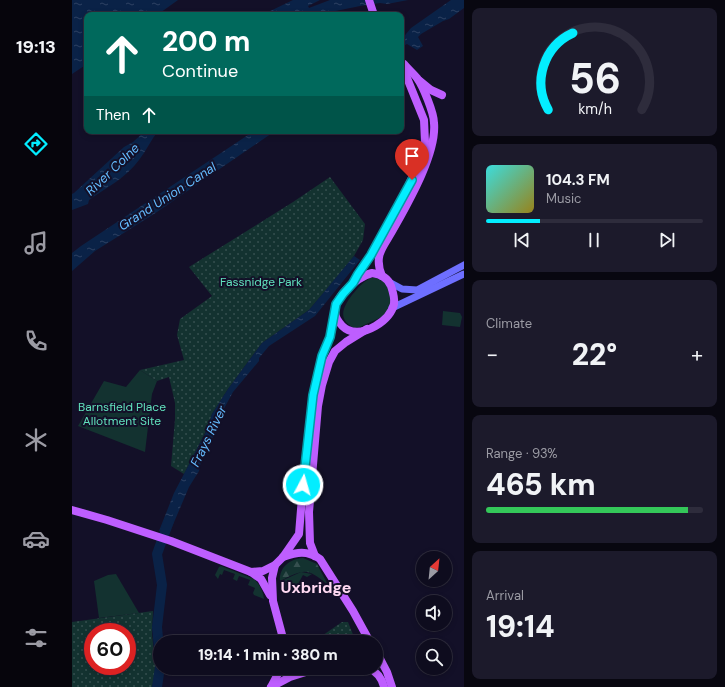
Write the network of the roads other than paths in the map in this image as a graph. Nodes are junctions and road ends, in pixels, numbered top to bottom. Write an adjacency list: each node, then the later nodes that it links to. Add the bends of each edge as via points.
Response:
1 (404, 65): 3 (main road)
2 (404, 70): 9 (main road, via 424,120 425,142 422,156 402,198)
3 (418, 79): 4 (main road); 7 (main road, via 435,124 431,150 399,220 378,256 378,267)
4 (442, 95)
5 (464, 265): 8 (main road, via 417,290 402,289)
6 (464, 274): 10 (main road)
7 (382, 276): 8 (main road); 9 (main road, via 372,273)
8 (389, 282): 10 (main road, via 394,299)
9 (353, 283): 11 (main road, via 336,304)
10 (392, 308): 12 (main road, via 387,317)
11 (335, 314): 12 (main road, via 345,328 355,332); 15 (main road, via 313,395 300,531)
12 (367, 329): 14 (main road, via 335,351 322,385 309,512 310,543)
13 (72, 510): 17 (main road, via 168,540)
14 (315, 556): 15 (main road, via 300,552); 20 (main road, via 331,575)
15 (283, 557): 16 (main road)
16 (275, 565): 17 (main road, via 263,571); 18 (main road, via 272,582)
17 (251, 572): 18 (main road, via 263,582)
18 (273, 601): 19 (main road)
19 (282, 635)
20 (365, 635)
21 (383, 665): 27 (main road)
22 (277, 675): 25 (main road)
23 (295, 675): 25 (main road)
24 (378, 675): 26 (main road)
25 (271, 687)
26 (384, 687)
27 (392, 687)

